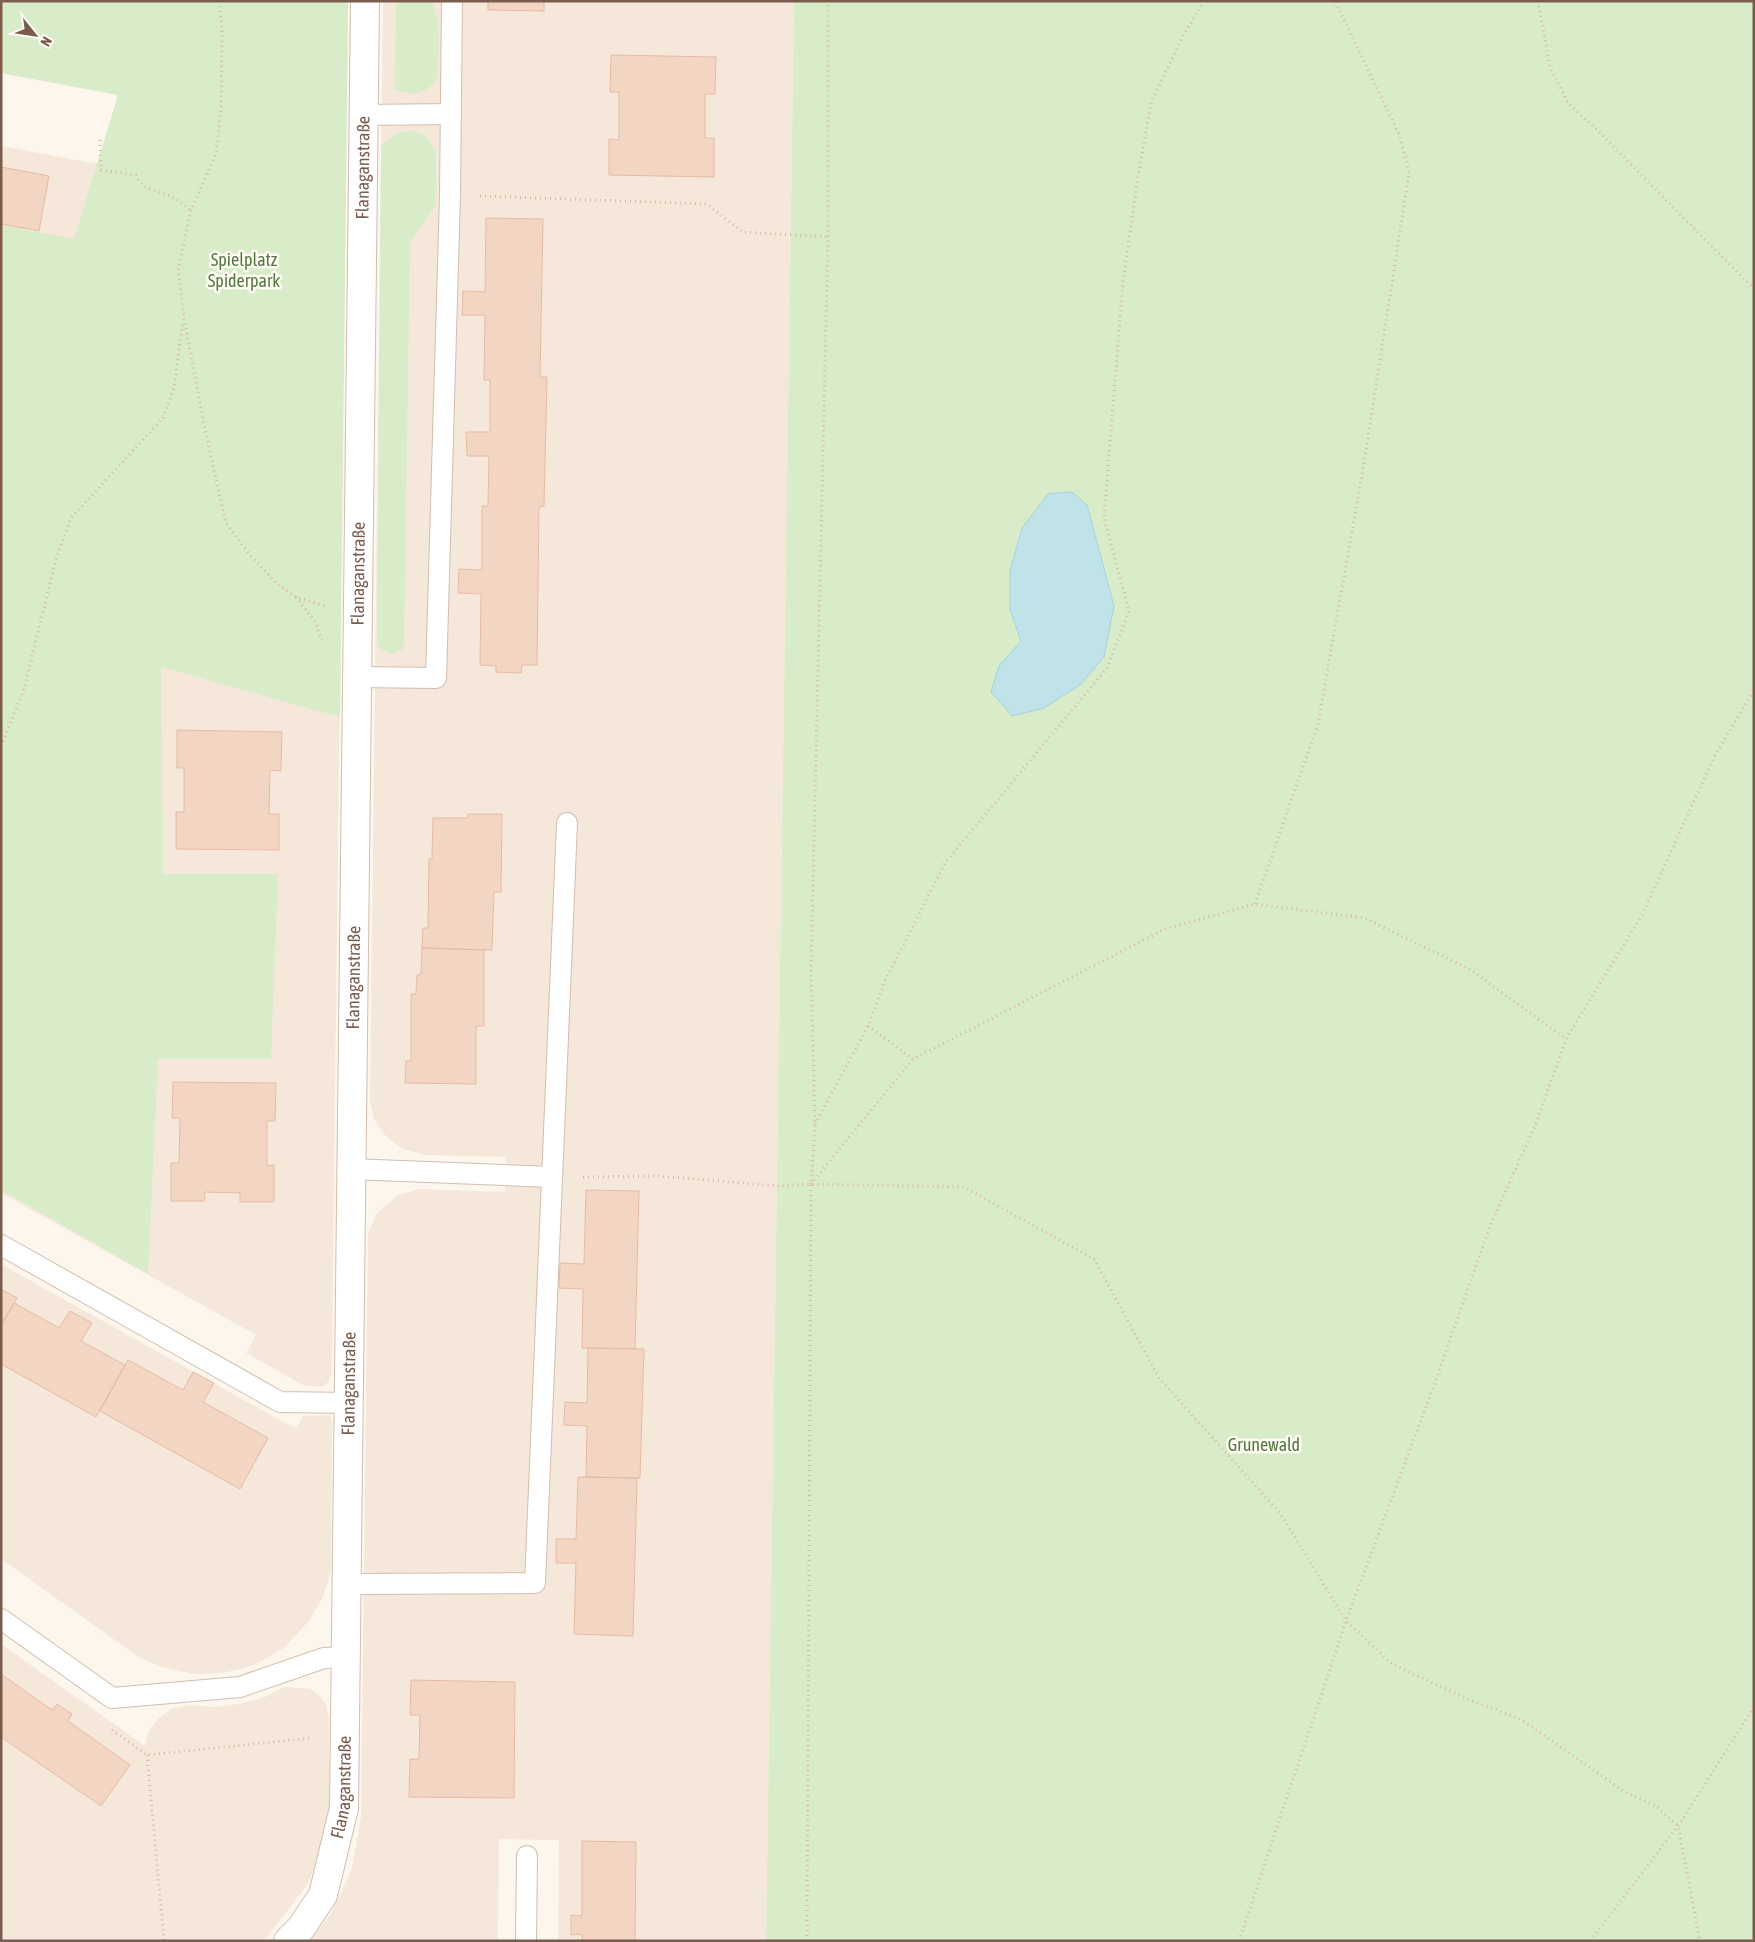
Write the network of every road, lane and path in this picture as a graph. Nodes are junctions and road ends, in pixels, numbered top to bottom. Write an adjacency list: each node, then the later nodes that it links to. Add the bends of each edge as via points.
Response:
1 (219, 1): 12 (path, via 222,28 221,110 216,154)
2 (365, 1): 9 (street, Flanaganstraße)
3 (452, 1): 8 (lane)
4 (828, 1): 13 (path)
5 (1204, 1): 24 (path, via 1183,36 1151,104 1123,281 1104,518 1129,611 1107,668 945,863 885,981)
6 (1335, 1): 23 (path, via 1400,136 1409,173 1364,463 1318,724)
7 (1538, 1): 14 (path, via 1550,67 1568,103)
8 (451, 114): 9 (lane); 11 (lane)
9 (364, 115): 17 (street, Flanaganstraße)
10 (100, 140): 12 (path, via 101,170 136,176 144,186 175,198)
11 (450, 195): 13 (path, via 707,204 743,232); 19 (lane, via 436,678)
12 (191, 210): 15 (path, via 178,270)
13 (828, 237): 27 (path, via 811,971)
14 (1754, 289)
15 (184, 318): 16 (path, via 226,523 255,561 278,584); 21 (path, via 174,388 163,418 71,518 56,559 24,689)
16 (296, 596): 17 (path, via 321,606); 18 (path, via 315,622)
17 (358, 608): 19 (street, Flanaganstraße)
18 (324, 647)
19 (357, 677): 28 (street, Flanaganstraße)
20 (1754, 690): 25 (path, via 1715,755 1642,915)
21 (1, 746)
22 (567, 823): 29 (lane)
23 (1256, 904): 25 (path, via 1364,918 1468,968); 26 (path, via 1165,929)
24 (868, 1026): 26 (path); 27 (path)
25 (1566, 1039): 35 (path, via 1535,1126 1490,1226)
26 (913, 1058): 30 (path)
27 (815, 1124): 30 (path)
28 (351, 1169): 29 (lane); 32 (street, Flanaganstraße)
29 (552, 1177): 30 (path, via 658,1176 778,1186); 33 (lane, via 535,1583)
30 (811, 1184): 35 (path, via 964,1187 1094,1259 1159,1378 1280,1513); 44 (path)
31 (1, 1246): 32 (lane, via 280,1402)
32 (348, 1403): 33 (street, Flanaganstraße)
33 (346, 1584): 36 (street, Flanaganstraße)
34 (1, 1619): 36 (lane, via 112,1698 240,1687 324,1658)
35 (1346, 1621): 39 (path, via 1392,1664 1522,1720 1625,1792 1656,1806); 45 (path)
36 (345, 1657): 42 (street, Flanaganstraße, via 344,1808 323,1895)
37 (1754, 1707): 39 (path)
38 (147, 1755): 41 (path)
39 (1678, 1826): 46 (path); 47 (path)
40 (527, 1856): 43 (lane)
41 (164, 1941)
42 (288, 1941)
43 (526, 1941)
44 (807, 1941)
45 (1239, 1941)
46 (1590, 1941)
47 (1700, 1941)

